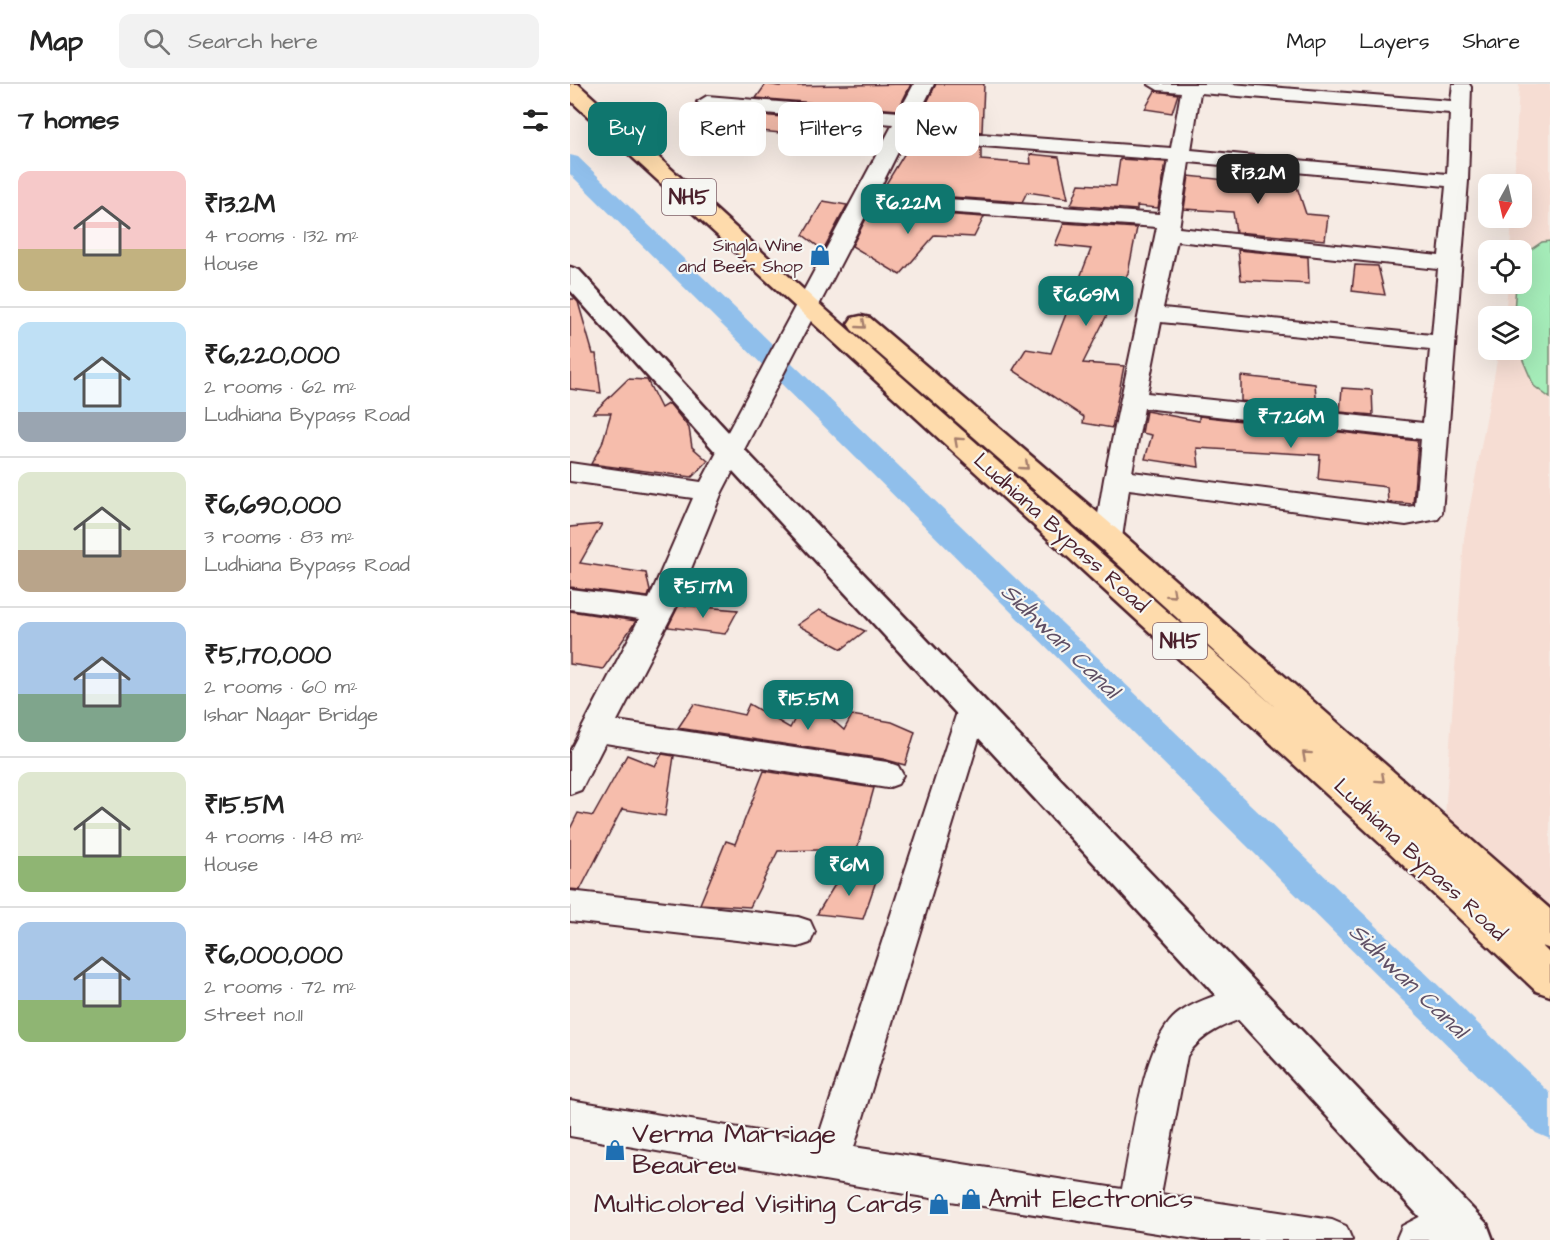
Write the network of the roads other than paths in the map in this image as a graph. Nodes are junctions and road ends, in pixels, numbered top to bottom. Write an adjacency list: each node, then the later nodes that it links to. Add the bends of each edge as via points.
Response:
1 (594, 84): 19 (highway, Ludhiana Bypass Road / NH5)
2 (924, 84): 7 (street)
3 (1158, 84): 4 (street)
4 (1191, 87): 8 (street); 13 (street)
5 (1461, 87): 8 (street)
6 (570, 88): 19 (highway, Ludhiana Bypass Road / NH5)
7 (915, 102)
8 (1459, 108): 14 (street)
9 (766, 110): 10 (street)
10 (895, 126)
11 (979, 135): 13 (street)
12 (895, 142): 15 (street)
13 (1178, 155): 14 (street); 16 (street)
14 (1457, 181): 17 (street)
15 (865, 200): 16 (street); 19 (street)
16 (1168, 227): 17 (street); 20 (street)
17 (1450, 264): 21 (street)
18 (570, 275): 24 (street)
19 (808, 304): 24 (street); 28 (highway, Ludhiana Bypass Road / NH5, one-way to 28); 38 (highway, Ludhiana Bypass Road / NH5, one-way to 19)
20 (1150, 314): 21 (street); 22 (street)
21 (1444, 343): 23 (street)
22 (1134, 399): 23 (street); 26 (street)
23 (1436, 433): 26 (street, via 1430,505 1428,513 1417,516)
24 (736, 442): 27 (street); 31 (street)
25 (570, 472): 27 (street)
26 (1117, 479): 28 (street)
27 (709, 492): 30 (street, via 686,555)
28 (1108, 538): 37 (highway, Ludhiana Bypass Road / NH5, one-way to 37)
29 (570, 599): 30 (street)
30 (659, 611): 32 (street)
31 (973, 709): 39 (street); 41 (street)
32 (585, 742): 33 (street); 34 (street)
33 (887, 776)
34 (570, 781)
35 (570, 906): 36 (street)
36 (798, 932)
37 (1550, 933)
38 (1550, 979)
39 (1247, 1001): 42 (street, via 1186,1026 1175,1039); 43 (street)
40 (570, 1118): 41 (street)
41 (830, 1162): 42 (street)
42 (1138, 1210): 44 (street)
43 (1462, 1230): 45 (street)
44 (1332, 1240)
45 (1416, 1240)

